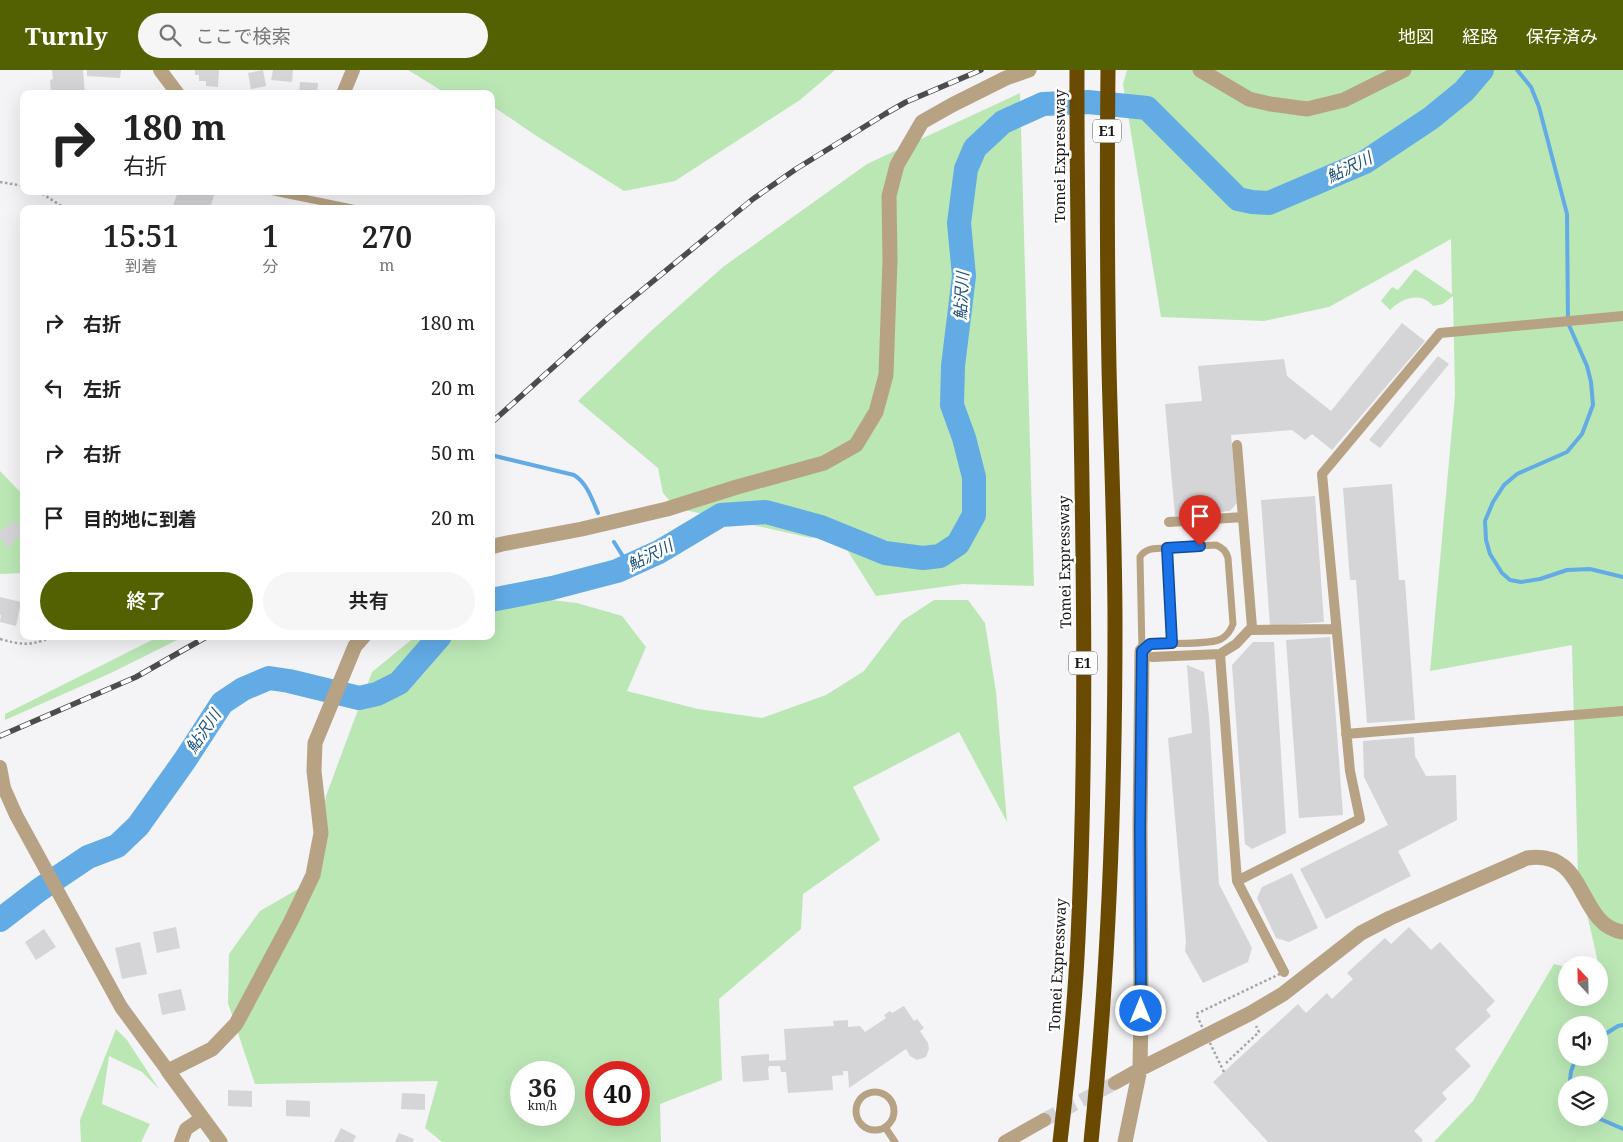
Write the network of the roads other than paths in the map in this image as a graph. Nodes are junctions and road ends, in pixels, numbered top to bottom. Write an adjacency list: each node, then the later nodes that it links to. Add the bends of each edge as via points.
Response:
1 (160, 70): 9 (street)
2 (353, 70): 10 (street)
3 (1030, 70): 18 (street, via 1006,78 922,122 897,165 889,196 886,375 876,412 856,445 824,463 667,508)
4 (1078, 70): 42 (highway, Tomei Expressway / E1, via 1084,622 1082,822 1070,1056)
5 (1108, 70): 11 (highway, E1)
6 (1116, 70): 11 (highway)
7 (1200, 70): 8 (street, via 1249,99 1307,109 1344,100)
8 (1404, 70)
9 (175, 90)
10 (345, 90)
11 (1107, 192): 43 (highway, E1, via 1115,622 1113,828 1100,1055)
12 (289, 195): 13 (lane)
13 (337, 205)
14 (1623, 316): 20 (street, via 1440,333 1322,474)
15 (1237, 445): 16 (street)
16 (1243, 517): 17 (street); 21 (street)
17 (1169, 522)
18 (495, 546)
19 (1167, 548): 23 (lane); 23 (lane, via 1216,545 1226,552 1234,624 1227,635 1214,641); 24 (lane, via 1149,549 1140,557)
20 (1336, 629): 21 (street); 27 (street)
21 (1250, 630): 25 (street)
22 (359, 641): 33 (street, via 315,743 314,771 321,833 313,876 236,1024 212,1049)
23 (1172, 643): 24 (lane, via 1150,644)
24 (1147, 654): 25 (street); 32 (street, via 1140,828)
25 (1220, 654): 29 (street)
26 (1623, 711): 27 (street)
27 (1346, 734): 29 (street, via 1360,819)
28 (0, 767): 33 (street, via 4,788 16,815 121,1007)
29 (1237, 881): 31 (street)
30 (1621, 931): 32 (street, via 1606,926 1566,868 1549,858 1527,858 1361,933 1283,994)
31 (1284, 972)
32 (1140, 1069): 34 (street); 44 (street)
33 (168, 1071): 35 (street)
34 (1115, 1083)
35 (202, 1118): 38 (street, via 186,1129); 39 (street)
36 (1044, 1120): 41 (street)
37 (885, 1127): 37 (lane, via 894,1112 890,1100 880,1093 862,1097 856,1108 858,1120 873,1130); 40 (lane)
38 (180, 1142)
39 (220, 1142)
40 (895, 1142)
41 (1005, 1142)
42 (1060, 1142)
43 (1091, 1142)
44 (1125, 1142)

